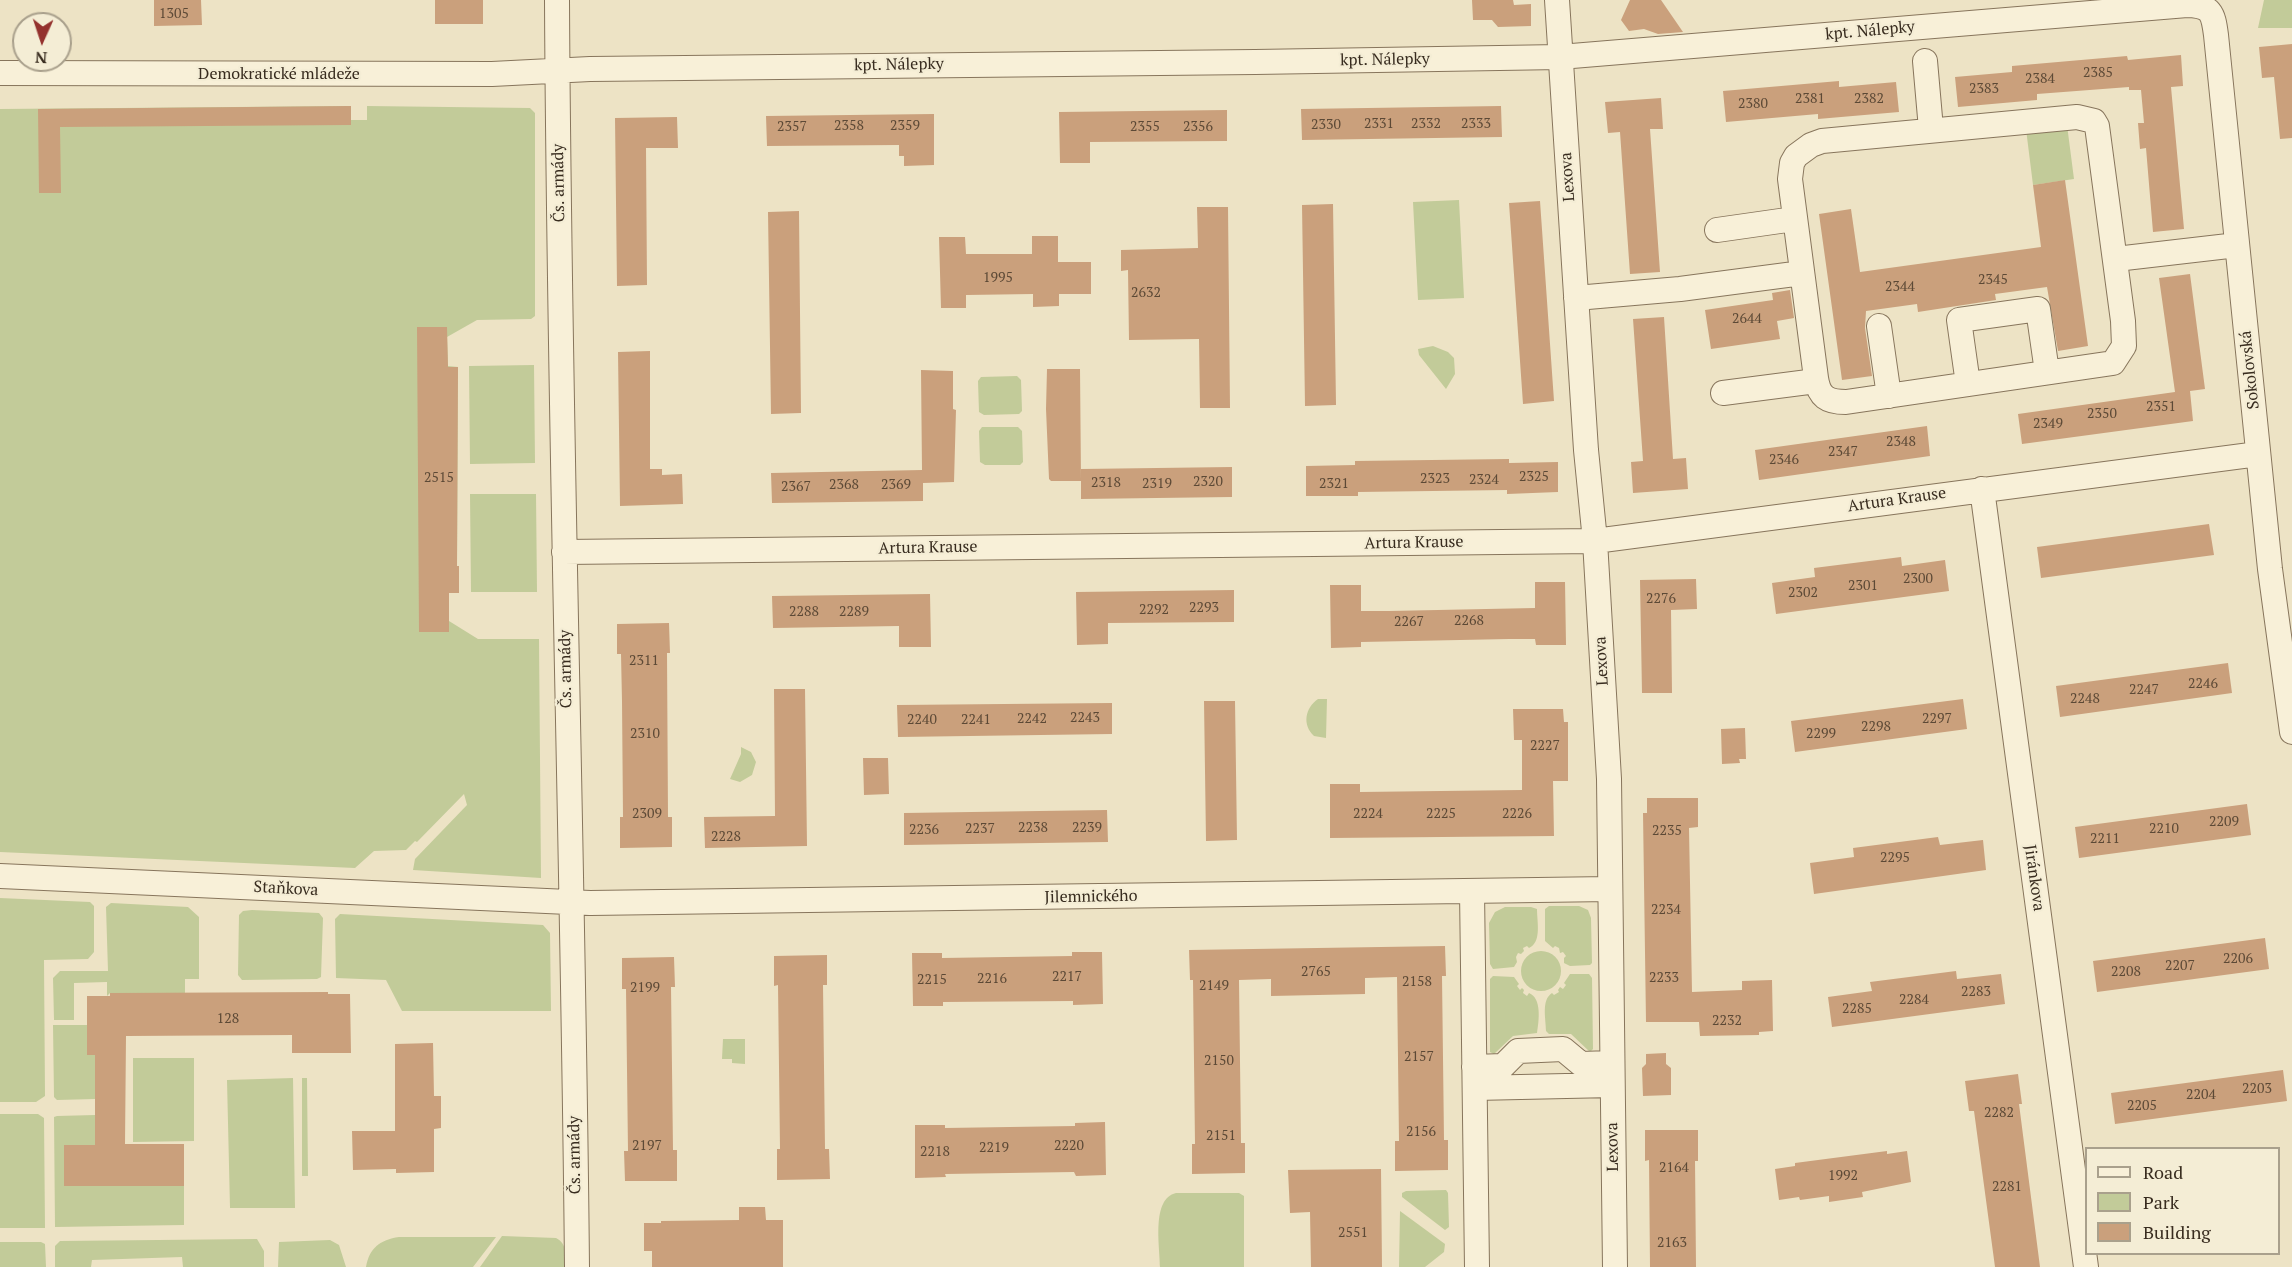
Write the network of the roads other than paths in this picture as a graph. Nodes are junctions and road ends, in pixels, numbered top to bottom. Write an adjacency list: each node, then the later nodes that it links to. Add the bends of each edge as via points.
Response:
1 (557, 0): 6 (street, Čs. armády)
2 (1557, 0): 4 (street, Lexova)
3 (2209, 9): 4 (street, kpt. Nálepky, via 2187,4); 11 (street, Sokolovská, via 2216,35)
4 (1560, 57): 6 (street, kpt. Nálepky); 14 (street, Lexova)
5 (1925, 61): 8 (street)
6 (558, 70): 7 (street, Demokratické mládeže, via 492,74); 24 (street, Čs. armády)
7 (0, 73)
8 (1930, 129): 9 (street, via 1810,145 1792,163); 12 (street, via 2069,118 2094,121)
9 (1794, 219): 10 (street); 13 (street)
10 (1717, 230)
11 (2237, 245): 12 (street); 21 (street, Sokolovská)
12 (2116, 260): 16 (street, via 2124,335 2119,356 2103,366)
13 (1802, 273): 14 (street); 17 (street)
14 (1576, 298): 23 (street, Lexova)
15 (1879, 326): 20 (street)
16 (2047, 372): 18 (street); 18 (street, via 2038,309 1959,320)
17 (1816, 381): 19 (street); 20 (street, via 1829,402)
18 (1968, 384): 20 (street)
19 (1724, 393)
20 (1889, 396)
21 (2258, 454): 22 (street, Artura Krause); 25 (street, Sokolovská)
22 (1982, 489): 23 (street, Artura Krause); 35 (street, Jiránkova)
23 (1595, 541): 24 (street, Artura Krause); 27 (street, Lexova, via 1609,779)
24 (564, 552): 29 (street, Čs. armády)
25 (2292, 732)
26 (0, 876): 29 (street, Staňkova)
27 (1610, 889): 28 (street, Jilemnického); 30 (street, Lexova)
28 (1472, 891): 29 (street, Jilemnického); 31 (street)
29 (572, 902): 32 (street, Čs. armády)
30 (1612, 1074): 31 (street); 31 (street, via 1581,1064 1563,1049 1518,1051 1503,1066); 34 (street, Lexova)
31 (1475, 1077): 33 (street)
32 (577, 1267)
33 (1477, 1267)
34 (1615, 1267)
35 (2086, 1267)

